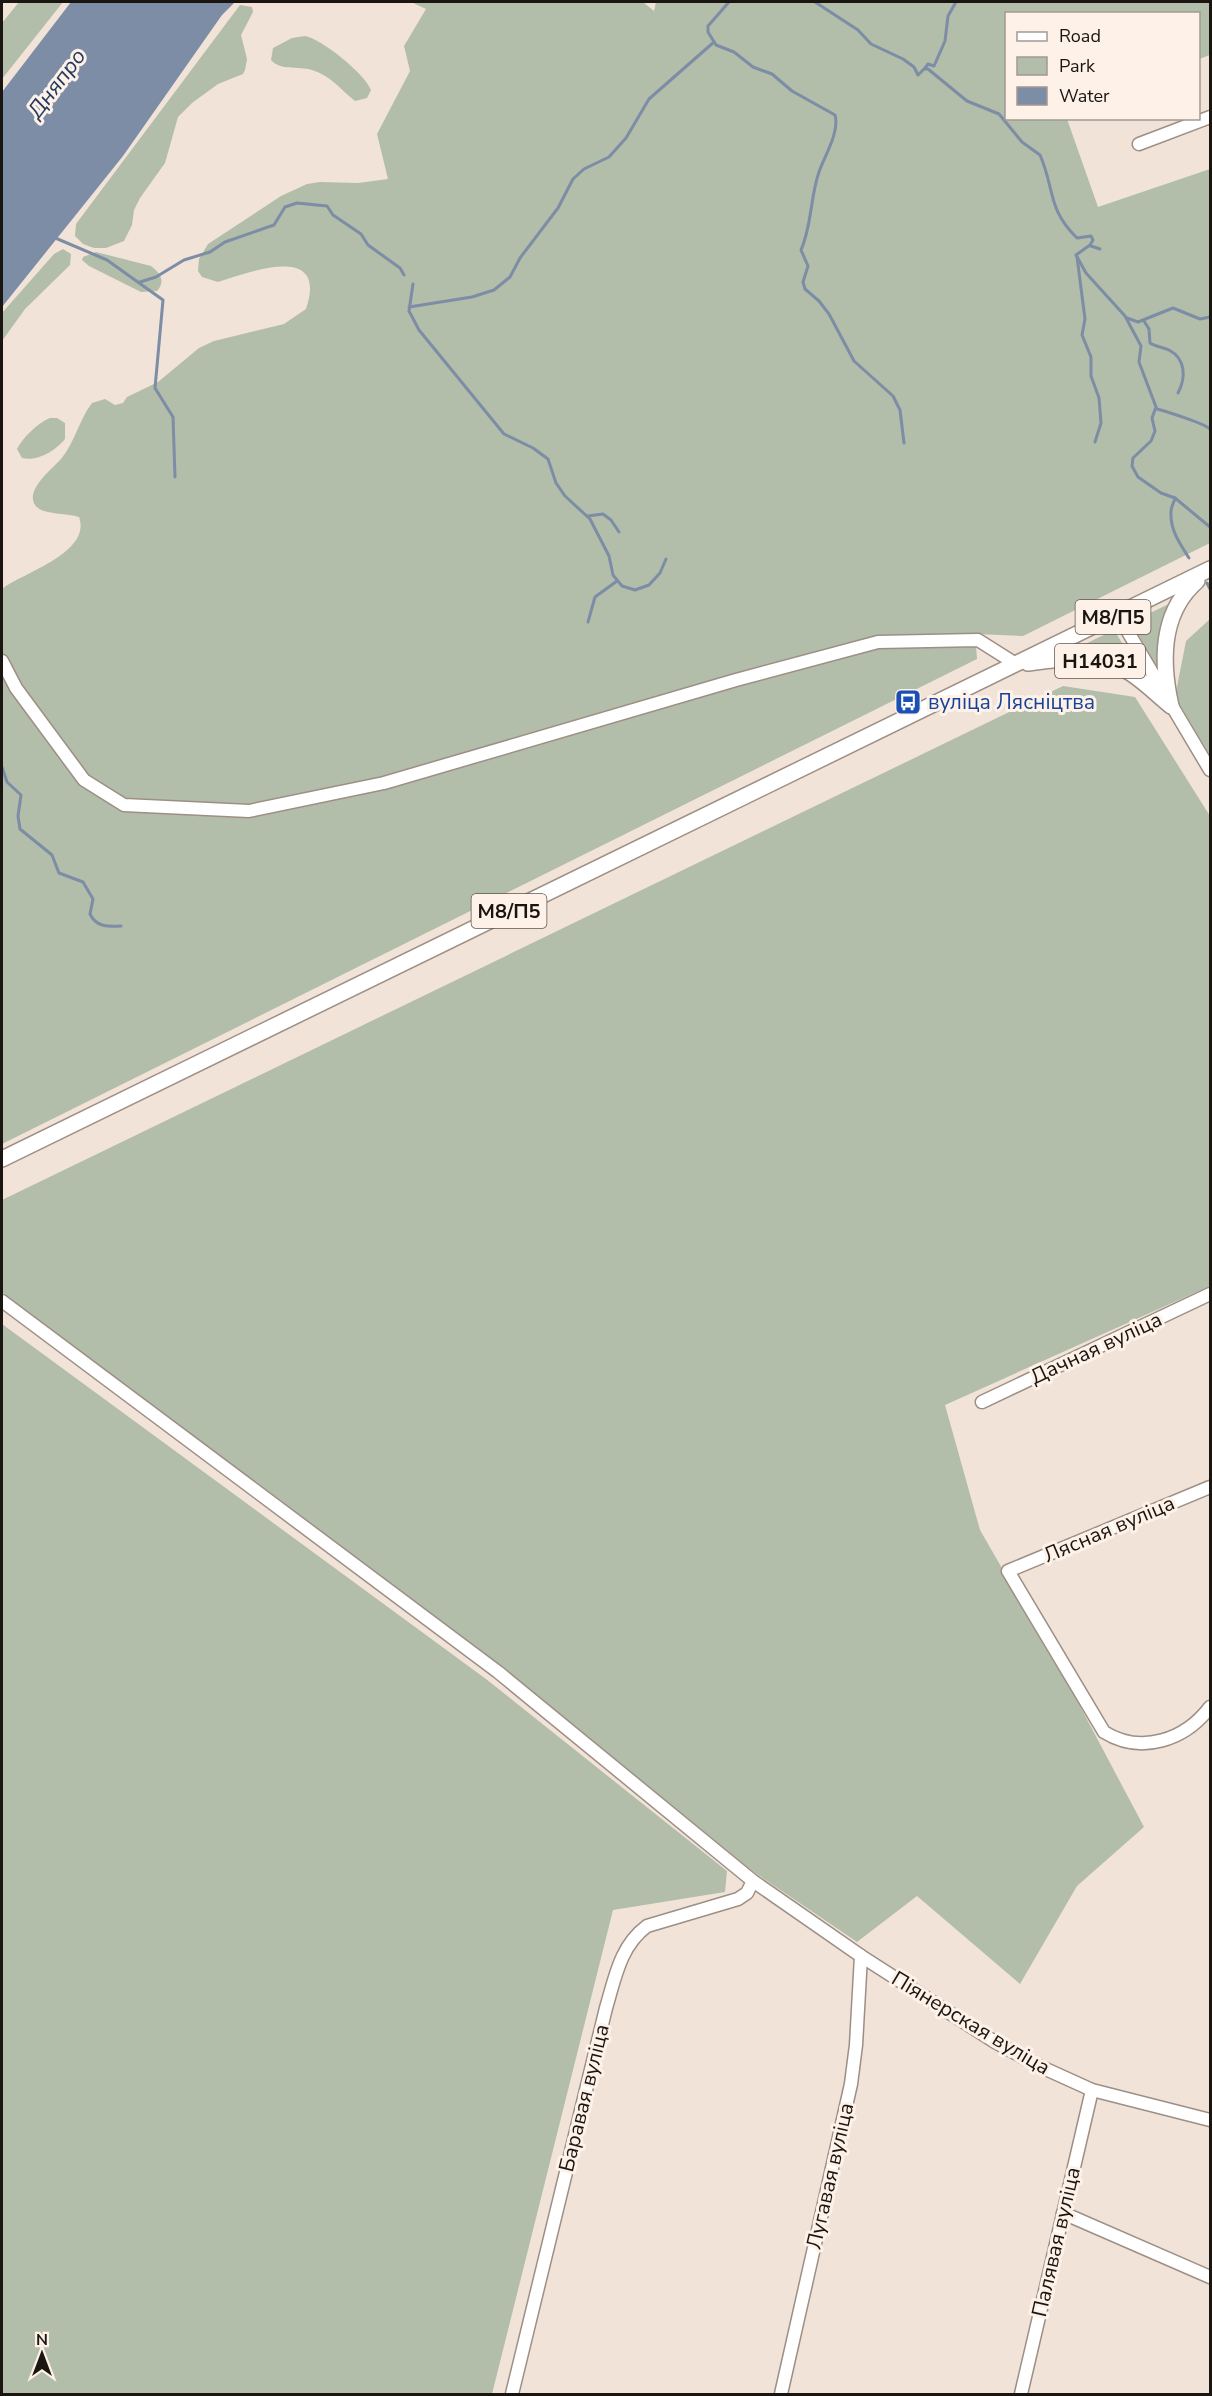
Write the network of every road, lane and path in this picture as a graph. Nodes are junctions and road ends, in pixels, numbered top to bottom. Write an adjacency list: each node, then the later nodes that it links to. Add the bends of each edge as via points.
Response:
1 (1210, 117): 2 (street)
2 (1139, 144)
3 (1210, 569): 4 (main road, М8/П5); 7 (main road, Н14031, via 1186,590 1167,632 1163,658)
4 (1118, 615): 6 (main road, М8/П5); 7 (street, Н14031)
5 (2, 661): 6 (street, via 16,688 84,780 124,805 249,811 384,783 878,642 978,640)
6 (1016, 664): 7 (main road, Н14031, via 1075,658 1108,663 1125,669); 9 (main road, М8/П5)
7 (1171, 706): 8 (street, Н14031)
8 (1210, 770)
9 (2, 1159)
10 (1210, 1294): 12 (street, Дачная вуліца)
11 (2, 1301): 15 (street, Піянерская вуліца, via 498,1672)
12 (981, 1402)
13 (1210, 1487): 14 (street, Лясная вуліца, via 1008,1571 1104,1732 1127,1742 1156,1742 1189,1729)
14 (1210, 1707)
15 (753, 1881): 16 (street, Піянерская вуліца); 21 (street, Баравая вуліца, via 747,1893 738,1899 647,1926 636,1934 622,1957 603,2019)
16 (861, 1956): 17 (street, Піянерская вуліца, via 995,2042); 22 (street, Лугавая вуліца, via 851,2084)
17 (1092, 2090): 18 (street, Піянерская вуліца); 19 (street, Палявая вуліца)
18 (1210, 2120)
19 (1063, 2213): 20 (street); 23 (street, Палявая вуліца)
20 (1210, 2277)
21 (512, 2394)
22 (781, 2394)
23 (1021, 2394)

